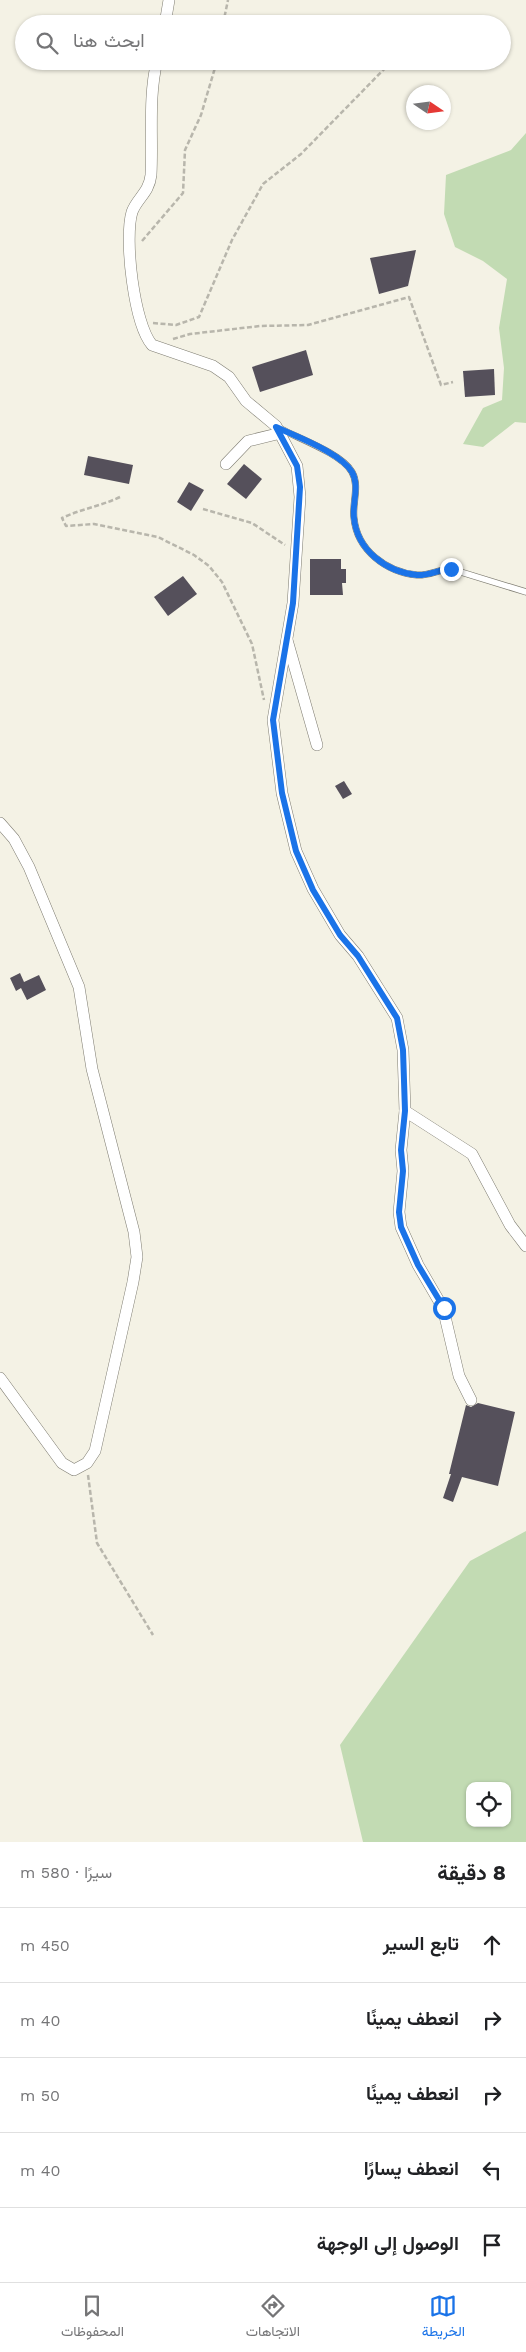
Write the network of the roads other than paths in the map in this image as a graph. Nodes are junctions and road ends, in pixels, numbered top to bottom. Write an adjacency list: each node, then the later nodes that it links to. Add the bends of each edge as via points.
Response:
1 (169, 0): 2 (street)
2 (166, 15)
3 (156, 70): 4 (street, via 152,91 151,176 146,193 133,210 130,255 141,322 152,345 213,366 229,377 246,401)
4 (279, 430): 5 (street, via 248,441); 6 (lane, via 339,458 349,467 356,482 354,518 359,537 371,556 380,562 418,575 451,569); 7 (street, via 293,455 299,475 297,553)
5 (226, 464)
6 (526, 592)
7 (286, 638): 8 (street); 10 (street, via 273,720 282,793 299,861 325,912 358,956 397,1018 403,1050)
8 (317, 745)
9 (0, 823): 12 (street, via 14,839 29,867 79,987 95,1079 136,1245 133,1282 95,1451 87,1463 74,1470 62,1463)
10 (405, 1111): 11 (street, via 472,1154 510,1225); 13 (street, via 401,1150 401,1227 418,1265 444,1308 459,1376)
11 (526, 1246)
12 (0, 1378)
13 (471, 1400)

